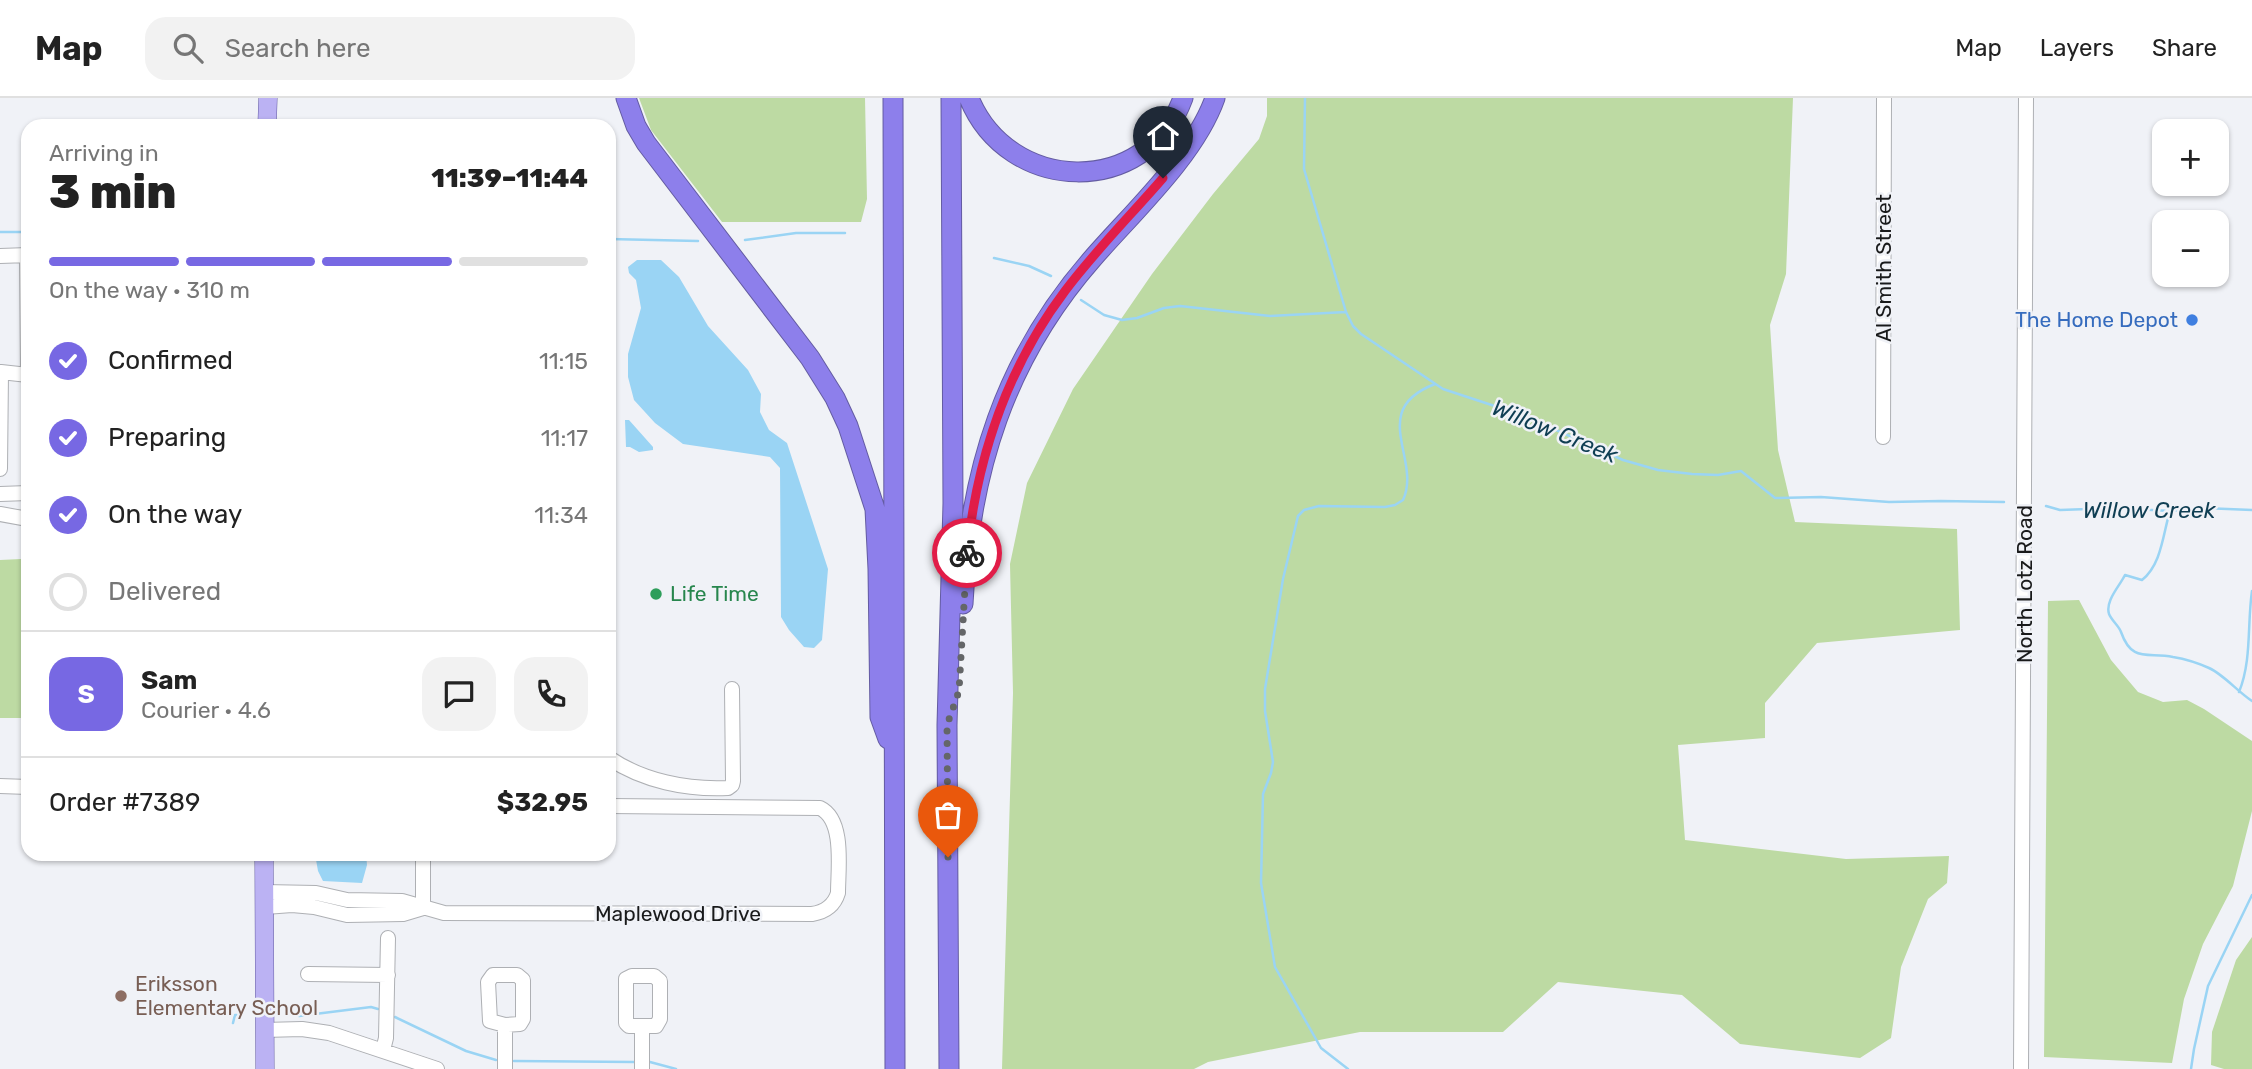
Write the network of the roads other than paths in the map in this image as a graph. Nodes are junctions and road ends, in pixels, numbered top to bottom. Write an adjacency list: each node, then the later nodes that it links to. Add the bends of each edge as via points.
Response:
1 (268, 98): 10 (main road)
2 (626, 98): 23 (highway, via 646,143 817,367 848,426 875,509 880,717)
3 (893, 98): 23 (highway)
4 (951, 98): 22 (highway, via 953,503)
5 (968, 98): 6 (highway, via 986,129 1011,152 1048,169 1080,173 1108,168 1139,154 1163,133)
6 (1183, 98)
7 (1214, 98): 22 (highway, via 1204,125 1186,151 1066,290 1008,388 984,455 973,504 959,691)
8 (1884, 98): 15 (street, Al Smith Street)
9 (2026, 98): 45 (street, North Lotz Road)
10 (267, 119)
11 (21, 255): 12 (street)
12 (0, 256)
13 (0, 372): 14 (street); 16 (street)
14 (21, 374)
15 (1883, 437)
16 (0, 469)
17 (0, 494): 18 (street)
18 (21, 494)
19 (0, 514): 20 (street)
20 (21, 518)
21 (732, 689): 24 (street, via 733,781 728,788 657,780)
22 (947, 725): 44 (highway)
23 (893, 753): 43 (highway)
24 (616, 762)
25 (0, 786): 26 (street)
26 (21, 787)
27 (616, 806): 31 (street, Maplewood Drive, via 814,806 835,822 838,893 820,913 444,914)
28 (264, 861): 30 (main road)
29 (423, 861): 31 (street)
30 (265, 900): 31 (street, Maplewood Drive, via 347,915 403,914); 37 (main road)
31 (423, 908)
32 (388, 938): 34 (street)
33 (308, 974): 34 (street)
34 (388, 975): 38 (street)
35 (505, 1025): 41 (street)
36 (642, 1026): 42 (street)
37 (264, 1030): 38 (street, via 313,1030); 39 (main road)
38 (383, 1050): 40 (street)
39 (265, 1069)
40 (437, 1069)
41 (505, 1069)
42 (642, 1069)
43 (895, 1069)
44 (949, 1069)
45 (2021, 1069)

